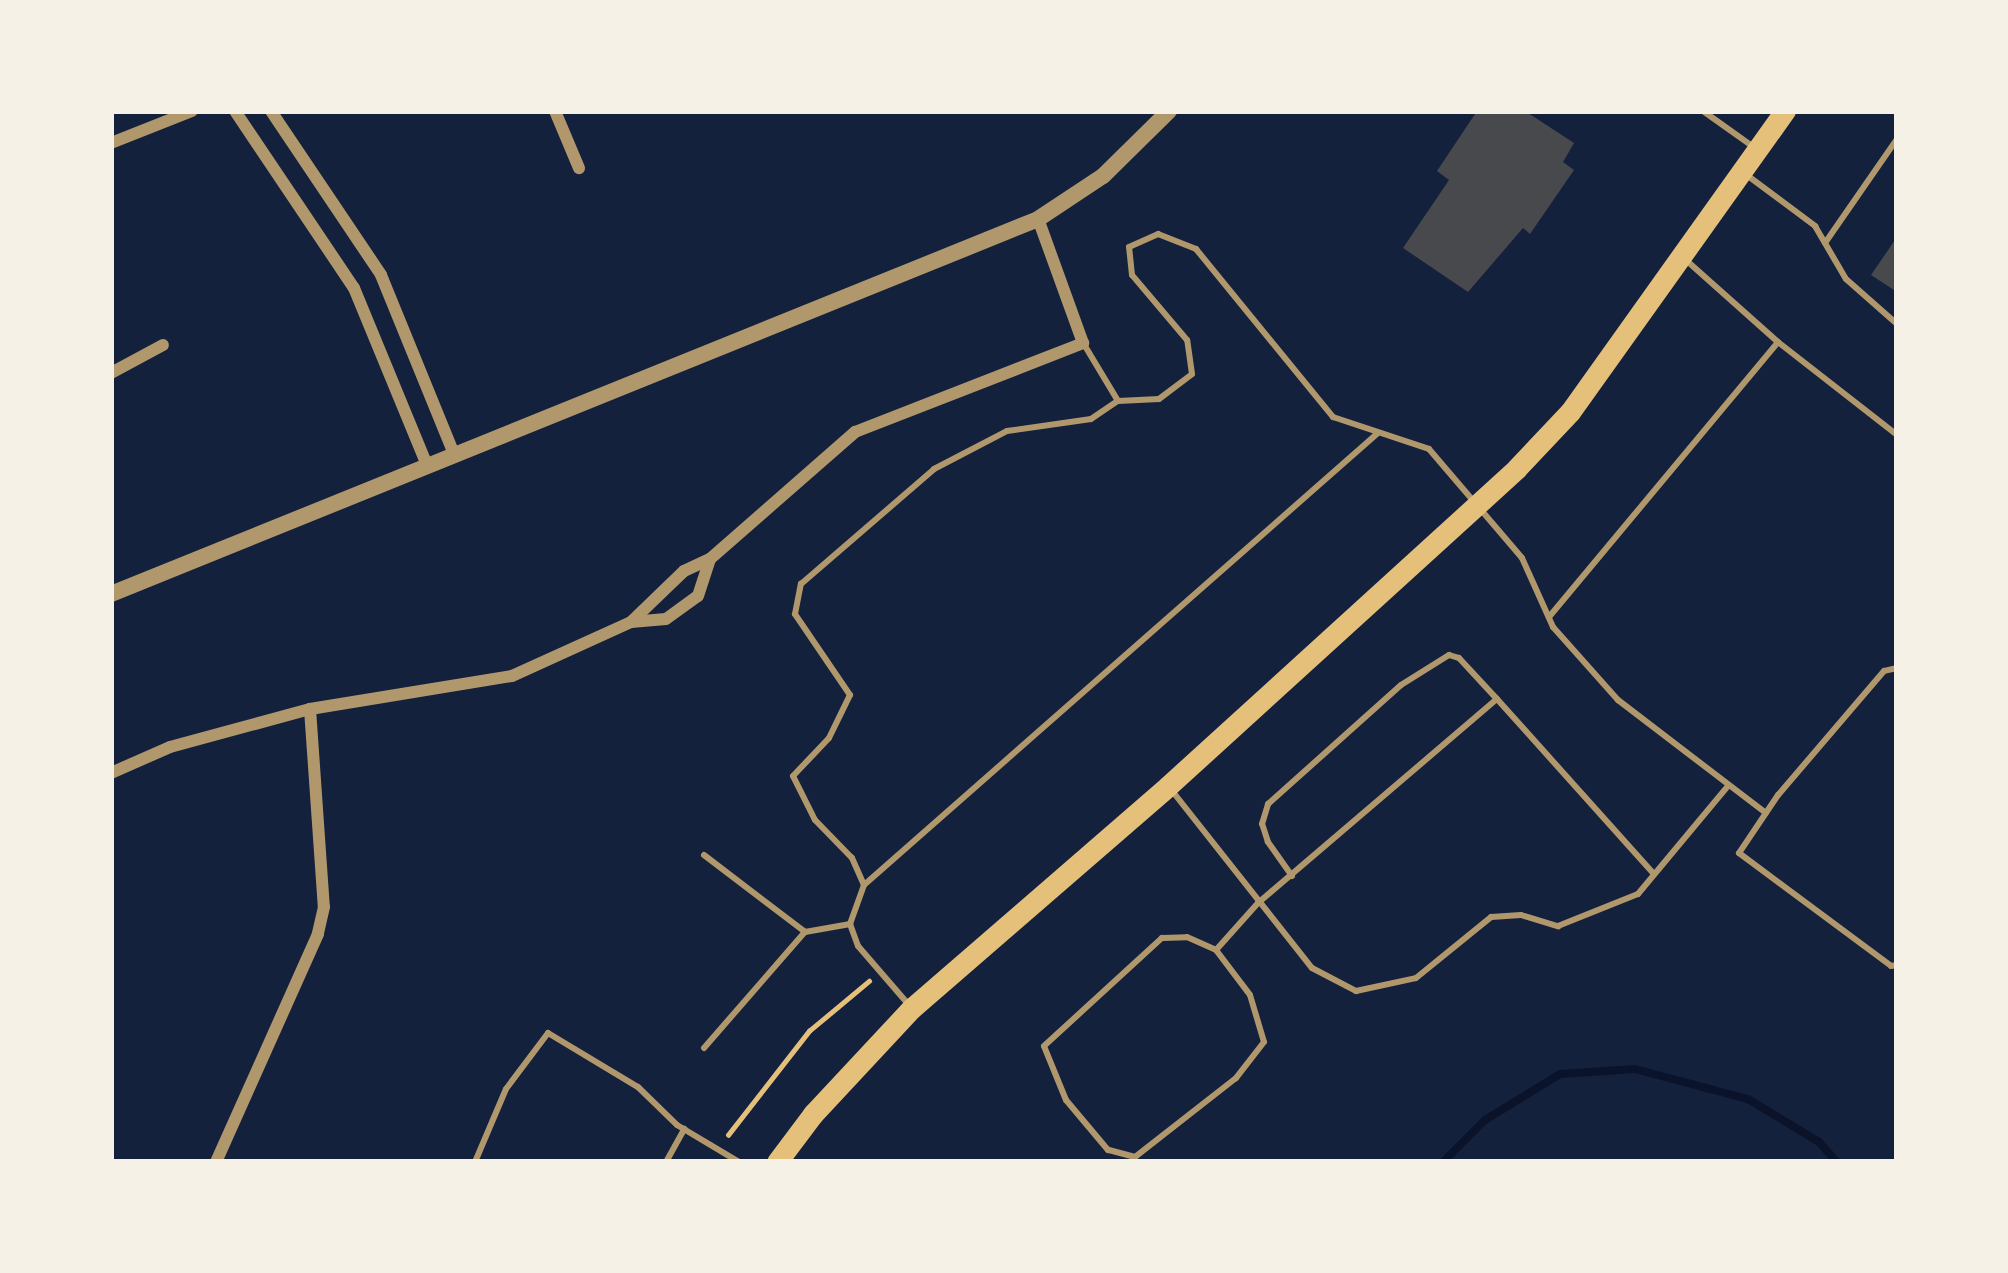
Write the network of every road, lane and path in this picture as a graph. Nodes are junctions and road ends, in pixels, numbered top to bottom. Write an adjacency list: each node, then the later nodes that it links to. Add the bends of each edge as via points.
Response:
1 (192, 111): 9 (street)
2 (235, 111): 25 (street, via 354,287)
3 (272, 111): 24 (street, via 381,275)
4 (555, 111): 11 (street)
5 (1169, 111): 13 (street, via 1102,176)
6 (1703, 111): 10 (lane)
7 (1785, 111): 10 (main road)
8 (1897, 140): 14 (lane)
9 (111, 143)
10 (1758, 150): 12 (main road)
11 (579, 168)
12 (1741, 171): 14 (lane, via 1815,226); 15 (main road)
13 (1038, 219): 18 (street); 24 (street)
14 (1825, 243): 16 (lane, via 1846,279)
15 (1683, 257): 17 (lane); 26 (main road, via 1570,412)
16 (1897, 324)
17 (1778, 342): 23 (lane); 29 (lane)
18 (1083, 343): 21 (lane); 27 (street, via 855,432)
19 (164, 345): 20 (street)
20 (111, 373)
21 (1118, 401): 22 (lane, via 1159,399 1192,374 1187,340 1132,275 1129,247 1158,234 1196,249 1333,417); 41 (lane, via 1091,419 1007,431 934,469 801,584 795,614 850,695 830,738 793,776 814,820 852,858)
22 (1378, 433): 26 (lane, via 1429,448); 41 (lane)
23 (1897, 435)
24 (453, 452): 25 (street)
25 (426, 463): 28 (street)
26 (1476, 505): 29 (lane, via 1522,558); 35 (main road)
27 (710, 559): 30 (street, via 684,571); 30 (street, via 698,596 665,619)
28 (111, 594)
29 (1549, 616): 36 (lane, via 1618,700)
30 (631, 622): 33 (street, via 512,676)
31 (1897, 668): 37 (lane, via 1884,671)
32 (1497, 699): 39 (lane); 40 (lane); 40 (lane, via 1449,655 1401,685 1268,804 1262,824)
33 (310, 709): 34 (street, via 170,747); 52 (street, via 324,907)
34 (111, 772)
35 (1168, 786): 42 (lane); 48 (main road)
36 (1728, 786): 37 (lane); 39 (lane)
37 (1766, 813): 46 (lane, via 1739,853)
38 (704, 855): 44 (lane)
39 (1654, 874): 42 (lane, via 1638,893 1558,926 1491,917 1416,978 1356,991 1312,968)
40 (1292, 876): 42 (lane)
41 (864, 885): 43 (lane)
42 (1258, 904): 45 (lane)
43 (850, 924): 44 (lane); 47 (lane)
44 (805, 932): 49 (lane)
45 (1216, 950): 45 (lane, via 1187,937 1162,938 1044,1046 1066,1100 1108,1150 1135,1157 1236,1078 1264,1042 1250,995)
46 (1897, 965)
47 (878, 974): 48 (lane); 51 (path, via 809,1031)
48 (912, 1008): 56 (main road)
49 (704, 1048)
50 (684, 1130): 51 (lane); 53 (lane, via 638,1087 548,1033 506,1089); 54 (lane)
51 (719, 1150): 55 (lane)
52 (216, 1162)
53 (475, 1162)
54 (666, 1162)
55 (739, 1162)
56 (777, 1162)

